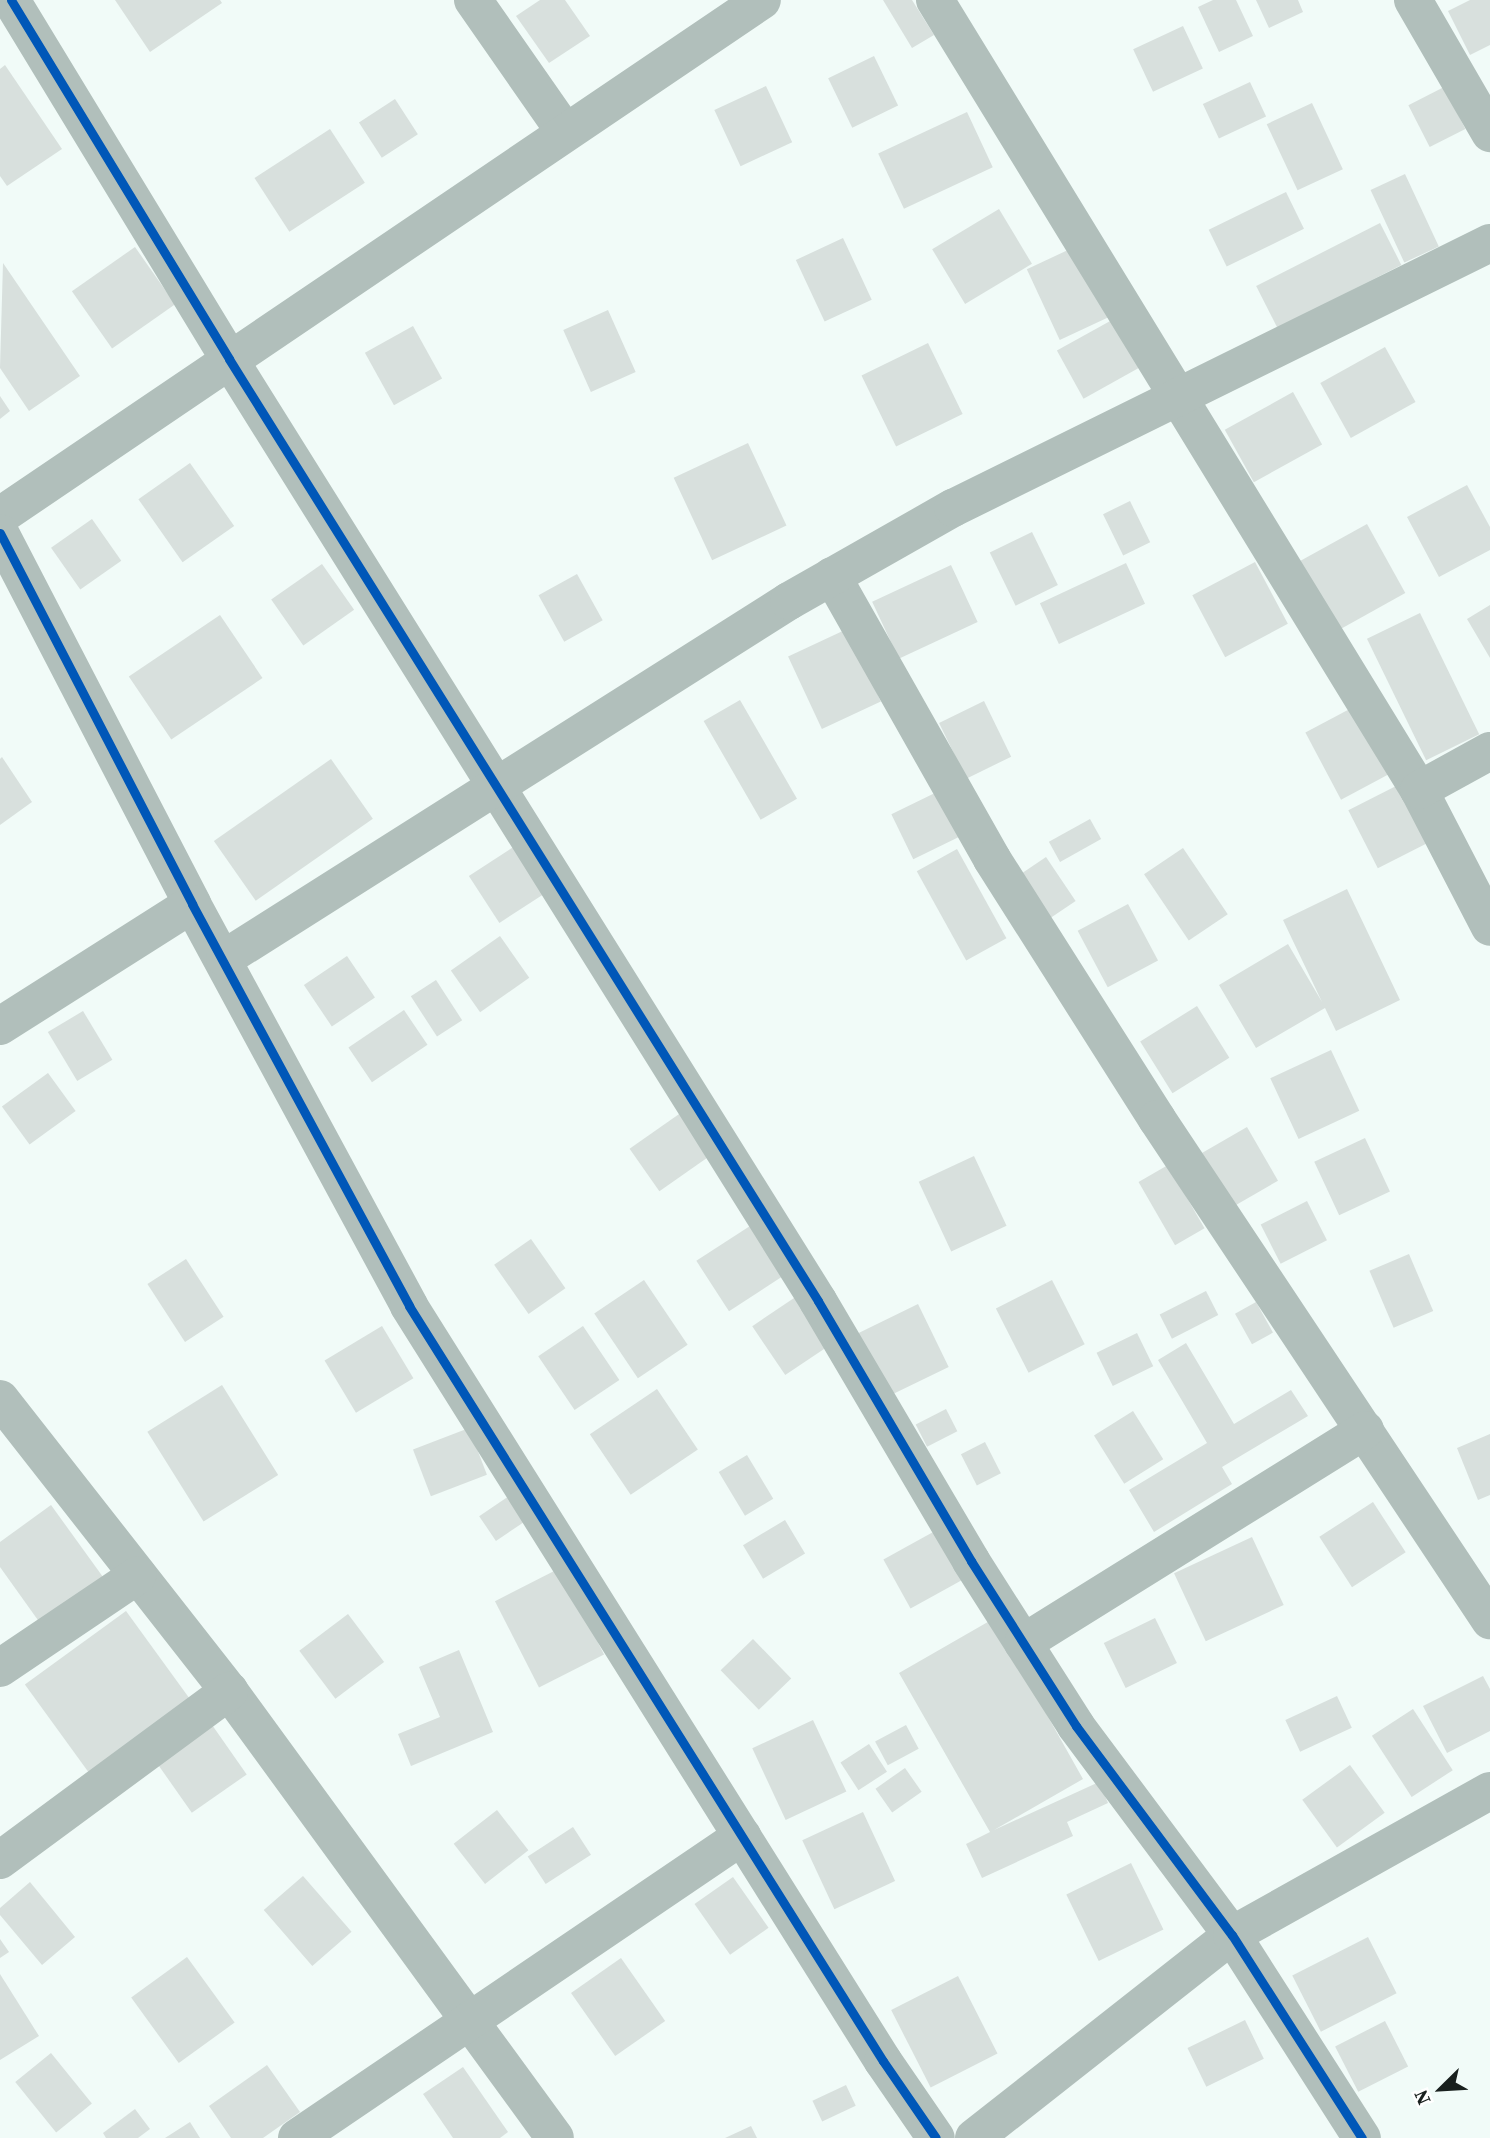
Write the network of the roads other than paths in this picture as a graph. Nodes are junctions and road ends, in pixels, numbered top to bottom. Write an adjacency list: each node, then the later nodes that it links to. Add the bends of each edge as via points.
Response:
1 (10, 0): 9 (street)
2 (473, 0): 6 (street)
3 (762, 0): 6 (street)
4 (935, 0): 10 (street)
5 (1413, 0): 7 (street)
6 (565, 132): 9 (street)
7 (1490, 133)
8 (1490, 243): 10 (street)
9 (229, 359): 11 (street); 15 (street)
10 (1180, 397): 13 (street, via 953,508); 16 (street)
11 (0, 516)
12 (0, 533): 17 (street)
13 (832, 576): 15 (street); 22 (street, via 992,859 1157,1119)
14 (1490, 751): 16 (street)
15 (497, 787): 19 (street); 25 (street, via 818,1301)
16 (1419, 790): 18 (street)
17 (192, 904): 19 (street); 20 (street)
18 (1490, 927)
19 (225, 958): 29 (street, via 409,1306)
20 (0, 1027)
21 (0, 1399): 23 (street)
22 (1365, 1430): 24 (street); 25 (street)
23 (138, 1574): 26 (street); 27 (street)
24 (1490, 1620)
25 (1023, 1643): 31 (street, via 1076,1726)
26 (0, 1668)
27 (229, 1691): 30 (street); 32 (street)
28 (1490, 1791): 31 (street)
29 (742, 1836): 32 (street); 35 (street)
30 (0, 1860)
31 (1232, 1935): 36 (street); 37 (street)
32 (471, 2021): 33 (street); 34 (street)
33 (297, 2138)
34 (555, 2138)
35 (936, 2138)
36 (974, 2138)
37 (1362, 2138)

